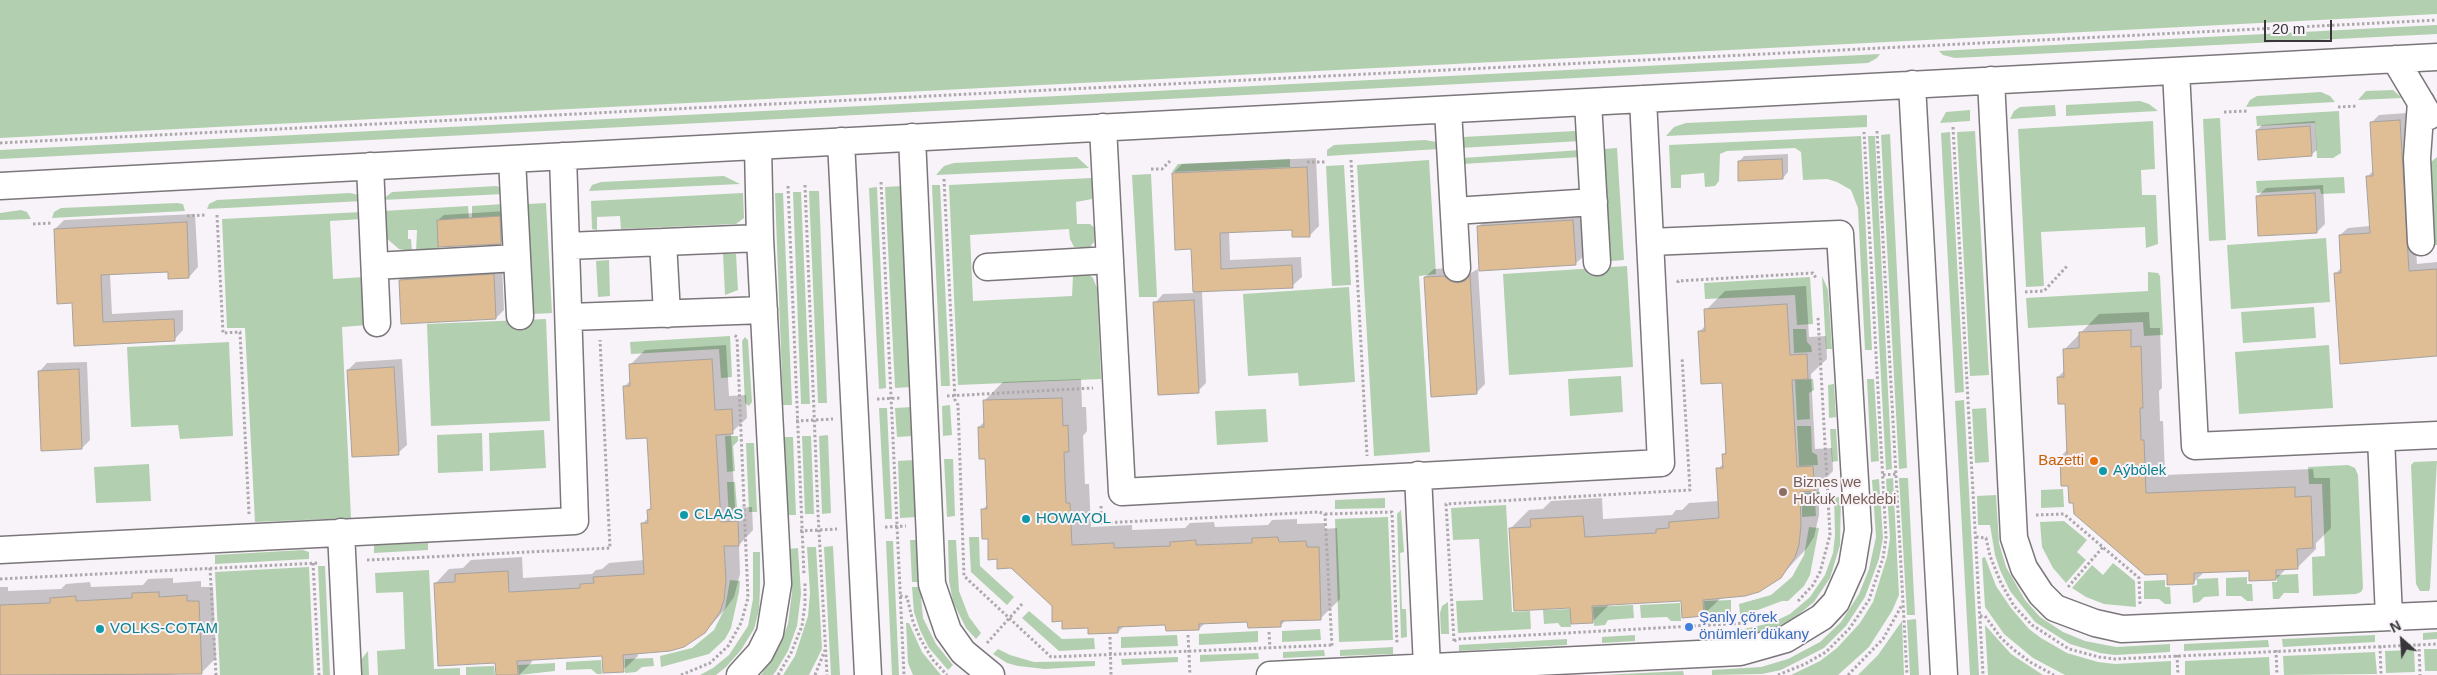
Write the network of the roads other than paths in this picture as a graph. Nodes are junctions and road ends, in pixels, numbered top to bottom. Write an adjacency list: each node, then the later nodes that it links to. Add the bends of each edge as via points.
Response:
1 (2437, 57): 2 (street)
2 (2395, 59): 3 (street); 8 (street)
3 (2176, 71): 4 (street); 38 (street, via 2195,446)
4 (1992, 80): 5 (street); 43 (street, via 2014,538 2024,568 2041,594 2064,612 2122,628)
5 (1912, 84): 6 (street); 50 (street)
6 (1643, 99): 7 (street); 23 (street)
7 (1588, 102): 9 (street); 19 (street)
8 (2421, 102): 11 (street); 24 (street, via 2417,158)
9 (1448, 110): 10 (street); 20 (street)
10 (1103, 128): 12 (street); 27 (street)
11 (2437, 129)
12 (912, 137): 13 (street); 48 (street, via 932,584 948,631 963,652)
13 (841, 141): 14 (street); 47 (street)
14 (758, 146): 15 (street); 21 (street)
15 (563, 156): 16 (street); 25 (street)
16 (512, 159): 17 (street); 26 (street)
17 (370, 166): 18 (street); 29 (street)
18 (0, 186)
19 (1594, 202): 20 (street); 28 (street)
20 (1454, 210): 31 (street)
21 (760, 238): 22 (street); 32 (street)
22 (663, 242): 25 (street); 33 (street)
23 (1650, 242): 39 (street, via 1661,463); 44 (street, via 1840,234 1858,530 1846,584 1836,602 1804,630 1772,644 1740,652)
24 (2421, 242)
25 (567, 246): 35 (street)
26 (517, 258): 29 (street); 34 (street)
27 (1110, 260): 30 (street); 39 (street, via 1122,492)
28 (1597, 262)
29 (375, 266): 36 (street)
30 (987, 267)
31 (1457, 268)
32 (764, 310): 33 (street); 46 (street, via 777,589 770,633 760,653)
33 (667, 314): 35 (street)
34 (520, 316)
35 (570, 317): 40 (street, via 576,520)
36 (377, 323)
37 (2437, 435): 38 (street)
38 (2381, 438): 43 (street)
39 (1418, 475): 44 (street)
40 (341, 532): 41 (street); 45 (street)
41 (0, 550)
42 (2437, 615): 43 (street)
43 (2384, 629)
44 (1427, 667): 49 (street)
45 (348, 675)
46 (740, 675)
47 (868, 675)
48 (990, 675)
49 (1270, 675)
50 (1944, 675)

